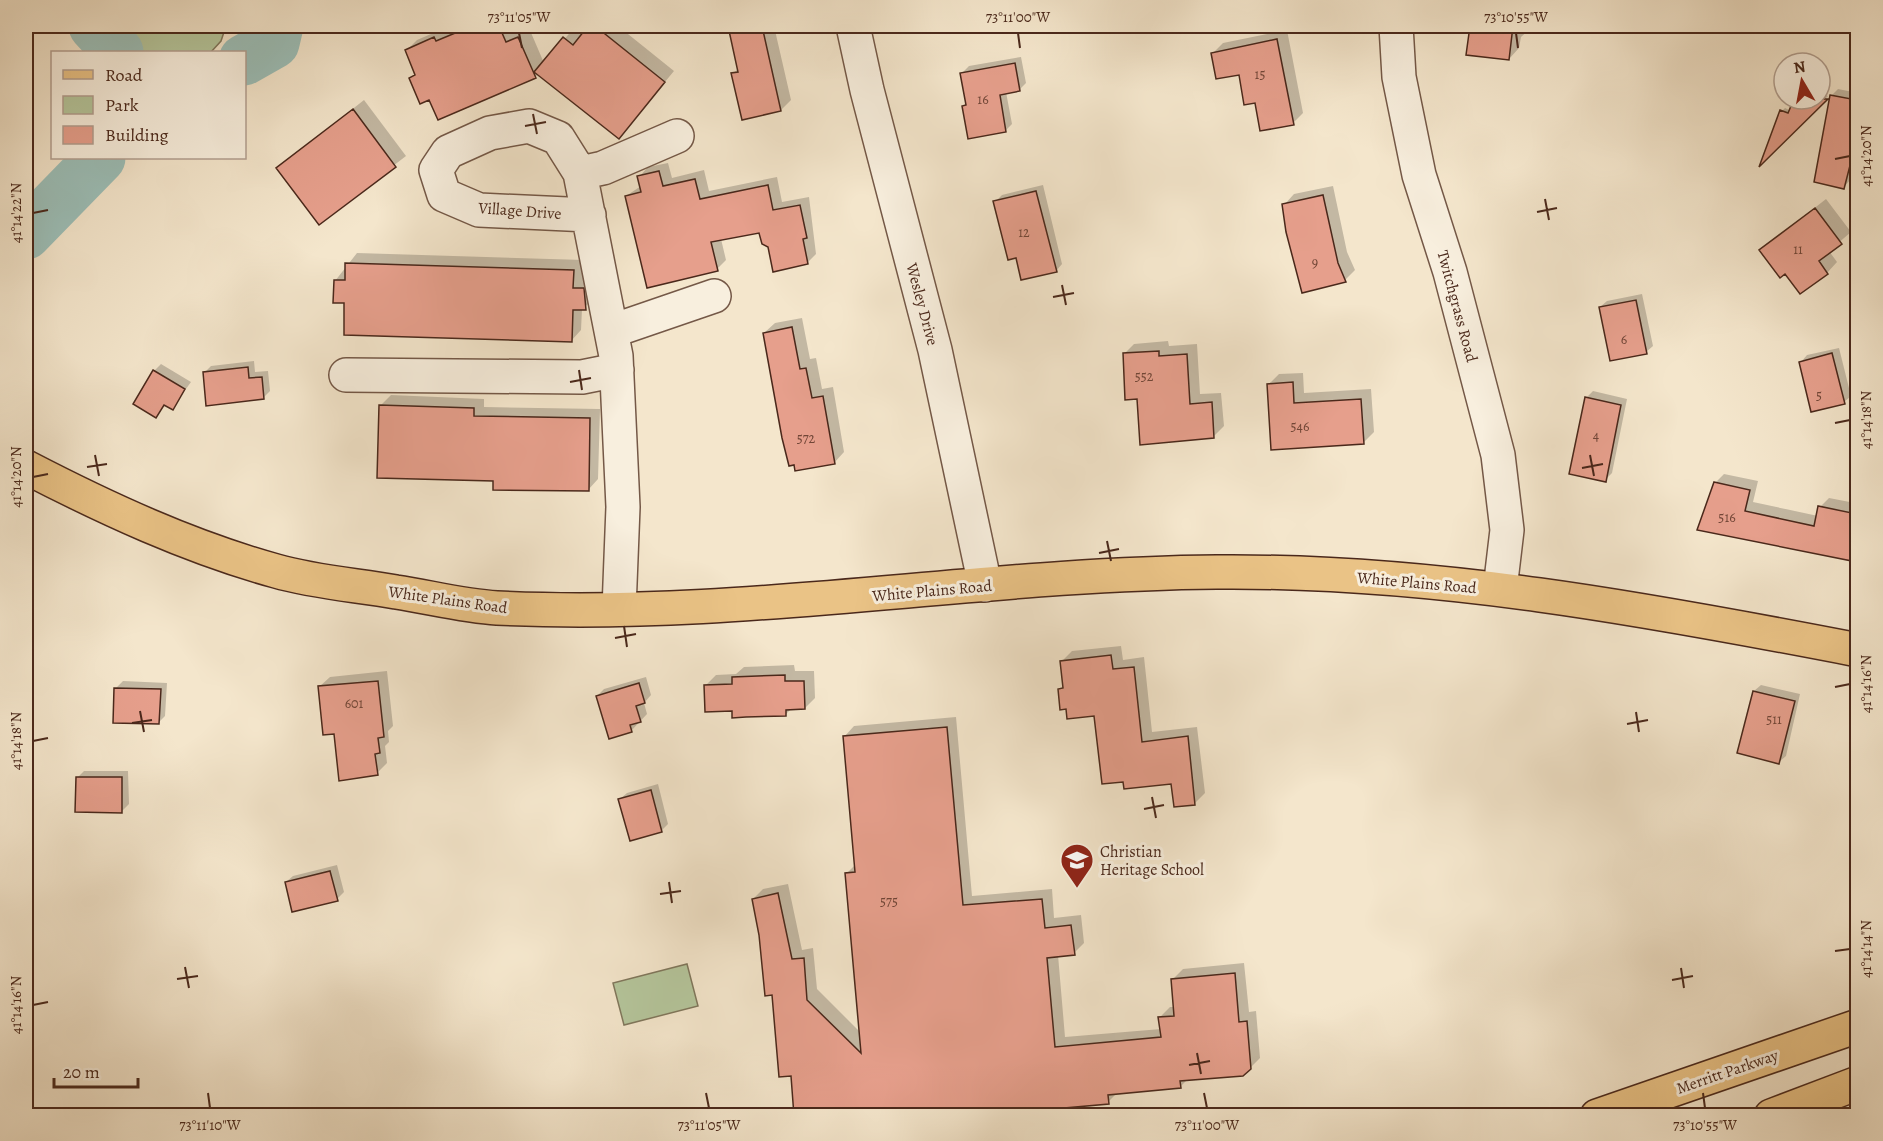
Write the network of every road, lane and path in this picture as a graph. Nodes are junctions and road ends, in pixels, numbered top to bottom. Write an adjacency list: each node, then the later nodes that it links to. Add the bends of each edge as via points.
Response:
1 (853, 26): 11 (street, Wesley Drive, via 935,350)
2 (1396, 26): 12 (street, Twitchgrass Road, via 1399,77 1419,175 1450,272 1498,455 1508,530)
3 (677, 136): 4 (street, via 603,168)
4 (580, 173): 5 (street, Village Drive); 5 (street, Village Drive, via 558,138 529,126 490,133 448,152 436,170 444,195 479,210)
5 (589, 215): 7 (street, Village Drive)
6 (714, 296): 7 (street)
7 (612, 331): 8 (street, Village Drive)
8 (617, 370): 9 (street, via 582,377); 13 (street, Village Drive, via 622,507)
9 (346, 375)
10 (26, 466): 13 (main road, White Plains Road, via 123,514 279,572 493,608)
11 (985, 585): 12 (main road, White Plains Road, via 1126,575 1300,572); 13 (main road, White Plains Road)
12 (1500, 589): 14 (main road, White Plains Road)
13 (619, 609)
14 (1857, 650)
15 (1857, 1026): 17 (main road, Merritt Parkway)
16 (1857, 1083): 18 (main road)
17 (1597, 1116)
18 (1771, 1116)

